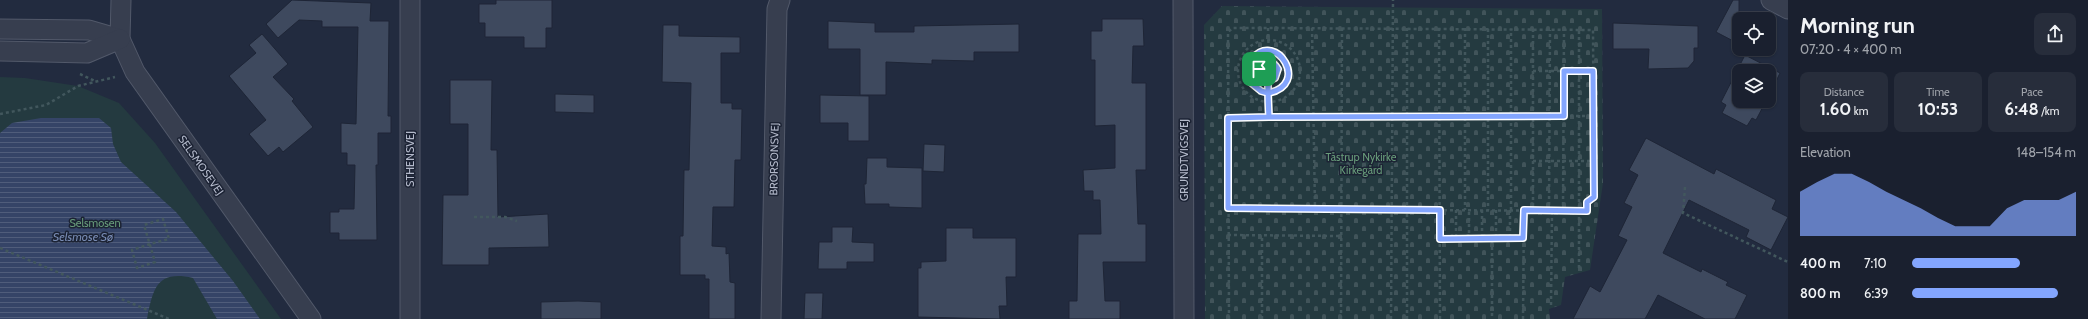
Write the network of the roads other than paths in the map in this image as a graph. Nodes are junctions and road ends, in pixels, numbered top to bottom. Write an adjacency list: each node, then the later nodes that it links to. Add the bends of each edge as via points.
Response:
1 (121, 0): 8 (street, SELSMOSEVEJ)
2 (410, 0): 11 (street, STHENSVEJ)
3 (780, 0): 12 (street, BRORSONSVEJ, via 777,9)
4 (1183, 0): 13 (street, GRUNDTVIGSVEJ)
5 (1771, 0): 6 (street)
6 (1788, 9)
7 (0, 29): 8 (street, via 89,30)
8 (120, 39): 9 (street, via 87,53); 10 (street, SELSMOSEVEJ, via 135,72)
9 (0, 50)
10 (311, 319)
11 (410, 319)
12 (771, 319)
13 (1184, 319)

